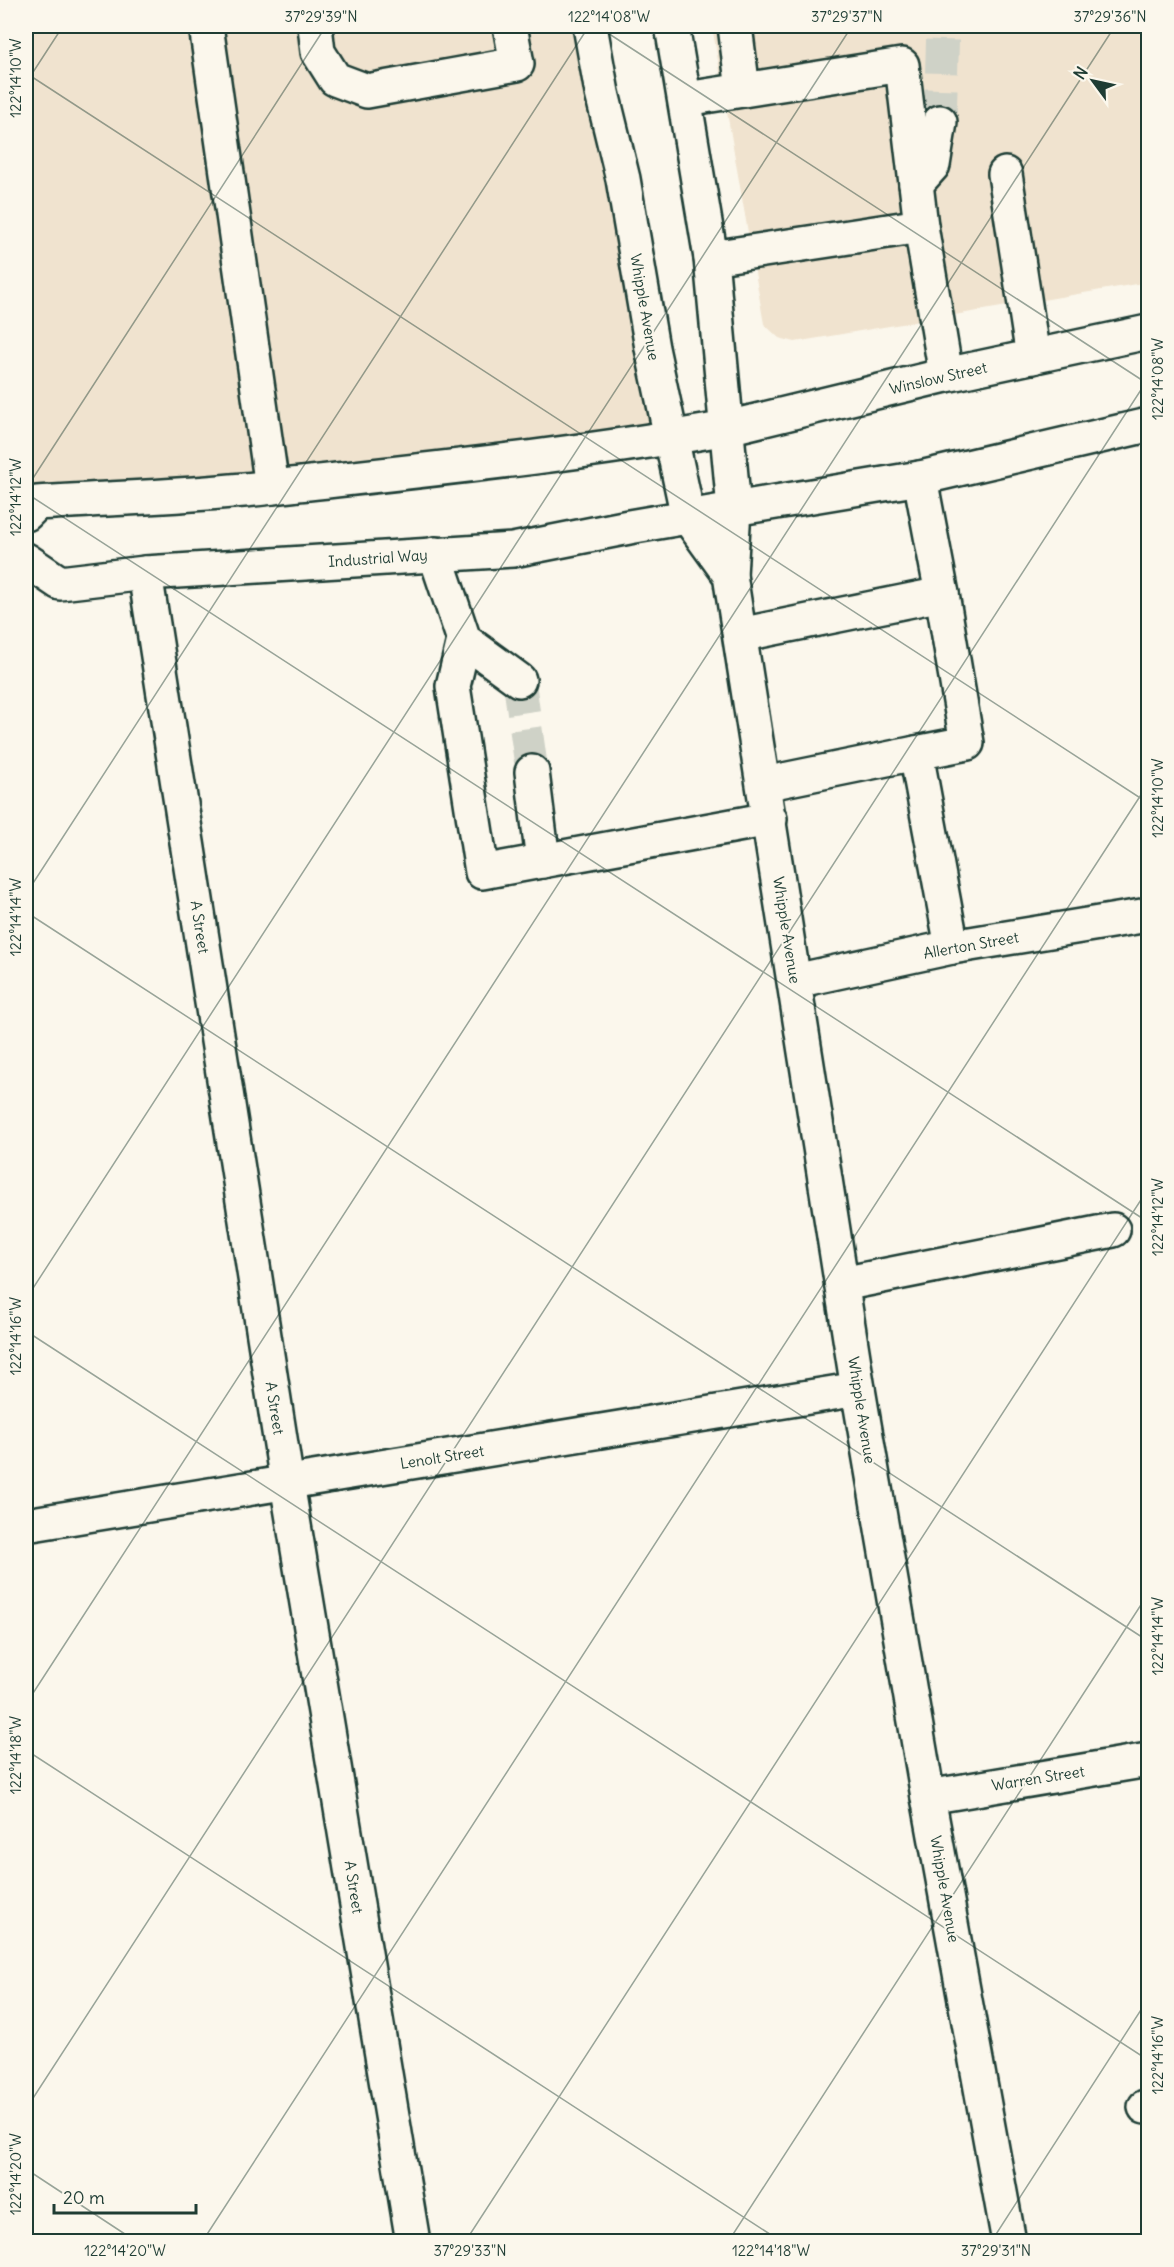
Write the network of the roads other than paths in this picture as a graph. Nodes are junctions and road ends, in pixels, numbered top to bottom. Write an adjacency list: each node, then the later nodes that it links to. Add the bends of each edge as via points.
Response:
1 (206, 26): 21 (main road)
2 (315, 26): 3 (main road, via 318,52 335,79 367,91 517,64)
3 (510, 26)
4 (590, 26): 19 (main road, Whipple Avenue)
5 (672, 26): 8 (main road, Whipple Avenue)
6 (735, 26): 7 (main road)
7 (743, 90): 8 (main road); 11 (main road, via 902,64)
8 (686, 99): 13 (main road, Whipple Avenue)
9 (940, 122): 11 (main road, via 933,165)
10 (1005, 174): 15 (main road)
11 (916, 184): 12 (main road)
12 (921, 226): 13 (main road); 16 (main road)
13 (711, 258): 18 (main road, Whipple Avenue)
14 (1149, 332): 15 (main road, Winslow Street)
15 (1033, 357): 16 (main road, Winslow Street)
16 (946, 375): 18 (main road, Winslow Street)
17 (1149, 425): 20 (main road)
18 (727, 428): 19 (main road); 22 (main road, Whipple Avenue)
19 (671, 438): 21 (main road, via 551,456); 24 (main road, Whipple Avenue)
20 (920, 478): 22 (main road); 29 (main road)
21 (272, 487): 23 (main road, via 37,504)
22 (734, 509): 24 (main road, Industrial Way); 28 (main road, Whipple Avenue)
23 (26, 514)
24 (688, 517): 25 (main road, Industrial Way, via 513,550); 28 (main road, Whipple Avenue)
25 (435, 554): 27 (main road, Industrial Way); 31 (main road)
26 (26, 560): 27 (main road, Industrial Way, via 60,583)
27 (145, 573): 44 (main road, A Street)
28 (730, 575): 30 (main road, Whipple Avenue)
29 (942, 594): 30 (main road); 33 (main road, via 967,743)
30 (740, 635): 35 (main road, Whipple Avenue)
31 (464, 640): 32 (main road); 37 (main road, via 453,686 482,872)
32 (519, 680)
33 (916, 753): 35 (main road); 39 (main road)
34 (532, 772): 37 (main road)
35 (764, 784): 36 (main road, Whipple Avenue)
36 (770, 819): 37 (main road); 40 (main road, Whipple Avenue)
37 (543, 861)
38 (1149, 915): 39 (main road, Allerton Street)
39 (952, 947): 40 (main road, Allerton Street)
40 (795, 981): 42 (main road, Whipple Avenue)
41 (1113, 1230): 42 (main road)
42 (842, 1284): 43 (main road, Whipple Avenue)
43 (858, 1389): 44 (main road, Lenolt Street); 47 (main road, Whipple Avenue)
44 (287, 1483): 45 (main road, Lenolt Street); 48 (main road, A Street)
45 (26, 1525)
46 (1149, 1760): 47 (main road, Warren Street)
47 (928, 1797): 49 (main road, Whipple Avenue)
48 (413, 2241)
49 (1009, 2241)

